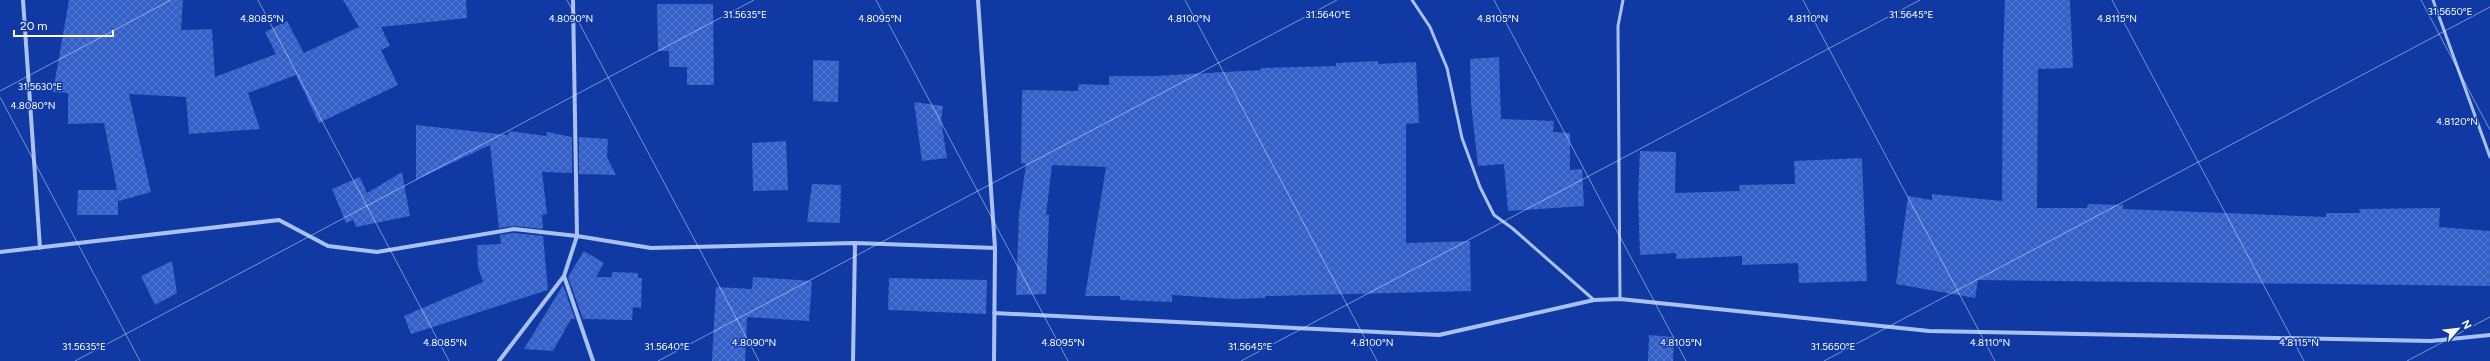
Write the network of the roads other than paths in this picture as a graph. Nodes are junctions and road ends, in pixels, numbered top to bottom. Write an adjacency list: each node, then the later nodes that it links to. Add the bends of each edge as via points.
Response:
1 (24, 0): 10 (street)
2 (573, 0): 8 (street)
3 (978, 0): 11 (street)
4 (1412, 0): 15 (lane, via 1430,27 1447,68 1462,138 1494,216 1512,228)
5 (1623, 0): 14 (lane, via 1618,26)
6 (2433, 0): 7 (lane)
7 (2490, 157)
8 (577, 236): 9 (street, via 651,248); 10 (street, via 514,230 377,252 328,246 279,220); 13 (street)
9 (855, 243): 11 (street); 20 (street)
10 (40, 248): 12 (street)
11 (995, 248): 16 (street)
12 (0, 252)
13 (564, 276): 18 (street); 19 (street)
14 (1620, 299): 15 (street); 17 (street, via 1929,331 2431,342)
15 (1594, 300): 16 (street, via 1439,335)
16 (994, 312): 21 (street)
17 (2490, 335)
18 (499, 361)
19 (593, 361)
20 (853, 361)
21 (994, 361)

